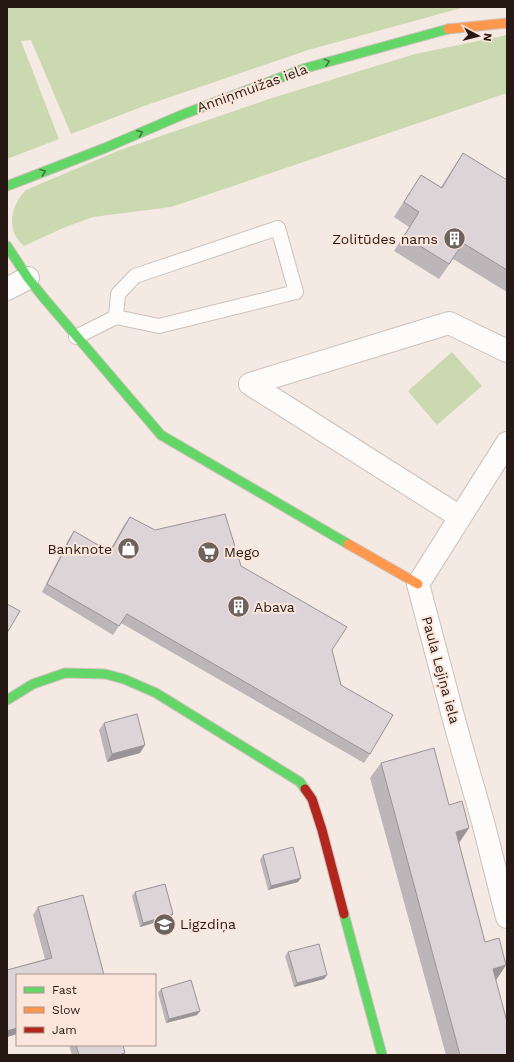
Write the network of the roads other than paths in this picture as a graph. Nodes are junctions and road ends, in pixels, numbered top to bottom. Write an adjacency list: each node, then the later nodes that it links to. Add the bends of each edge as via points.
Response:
1 (507, 23): 2 (street, Anniņmuižas iela, one-way to 1, via 306,68 453,28)
2 (7, 186)
3 (7, 246): 4 (street)
4 (28, 278): 5 (street); 7 (street)
5 (7, 289)
6 (116, 317): 6 (lane, via 159,326 296,292 278,228 135,276 118,294); 7 (lane)
7 (76, 337): 11 (street, via 161,435)
8 (507, 351): 10 (street, via 449,323 250,384)
9 (507, 443): 10 (street)
10 (460, 518): 11 (street)
11 (418, 584): 13 (street, Paula Lejiņa iela)
12 (7, 700): 14 (street, via 33,684 65,673 105,674 124,679 156,692 300,782 312,800 322,830)
13 (507, 917)
14 (382, 1055)

